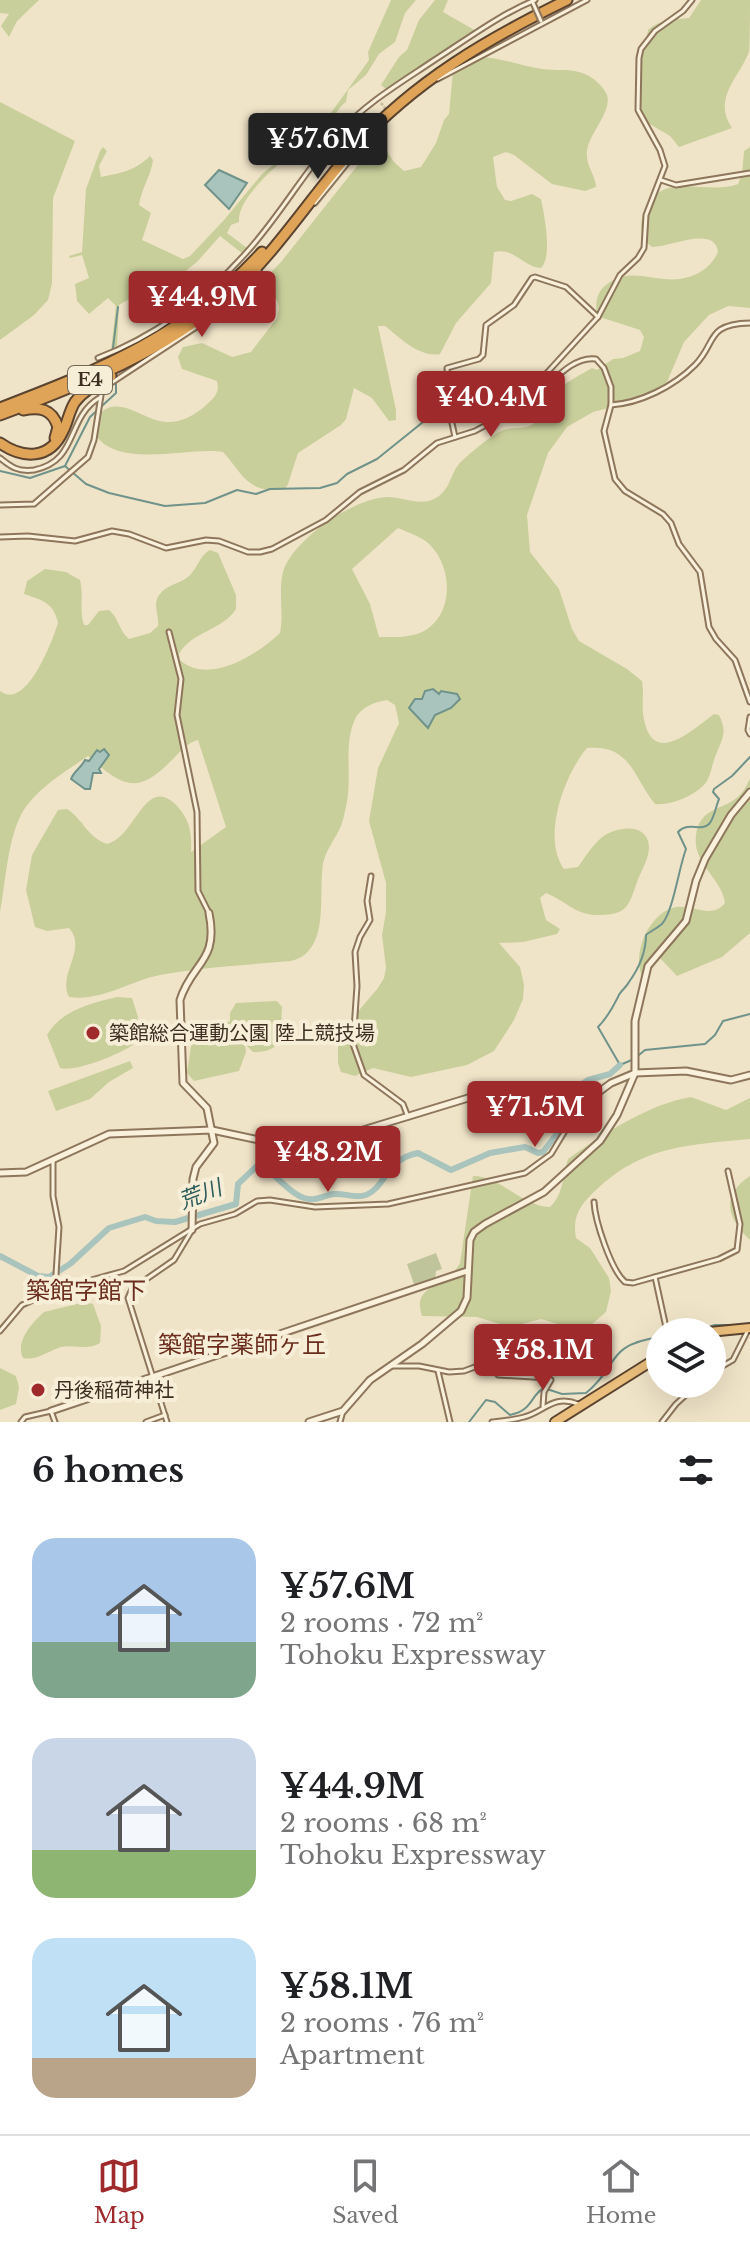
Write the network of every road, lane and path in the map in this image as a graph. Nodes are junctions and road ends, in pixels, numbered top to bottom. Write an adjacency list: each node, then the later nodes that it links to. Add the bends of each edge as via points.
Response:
1 (555, 0): 13 (highway, E4, via 454,55 397,98 209,303 146,346)
2 (567, 0): 11 (highway, E4, via 485,42 408,94 353,149 246,278)
3 (587, 0): 6 (street)
4 (692, 0): 8 (street, via 648,39 639,58 638,110 664,158)
5 (534, 2): 6 (street, bridge); 12 (street, via 493,21 356,115 249,254 158,330)
6 (542, 22): 14 (street, via 429,84 391,115 252,281 204,322 114,379)
7 (750, 173): 8 (street, via 676,185)
8 (661, 180): 9 (street, via 646,215 644,248 620,275)
9 (598, 317): 15 (street); 19 (street, via 566,287 533,277 514,305 486,325 483,355 447,368)
10 (750, 323): 17 (street, via 715,333 694,366 646,397)
11 (175, 335): 18 (highway, E4, via 120,367); 20 (highway, via 77,398 52,448 25,455)
12 (98, 358)
13 (66, 382): 16 (highway); 18 (highway, E4)
14 (99, 398): 21 (street, via 85,410 64,453 53,463 20,470); 22 (street, via 90,453 34,504)
15 (526, 398): 17 (street, via 531,400 559,374 588,358 598,361 608,376); 19 (street, via 497,420)
16 (0, 399)
17 (611, 405): 25 (street, via 604,431 615,479 671,523 701,577 709,627 735,660)
18 (1, 412): 20 (highway, via 46,410 58,431 49,446 33,452)
19 (455, 437): 23 (street, via 360,492 326,520 260,552 206,540 166,548 112,531 75,541)
20 (0, 441)
21 (0, 458)
22 (0, 505)
23 (0, 537)
24 (169, 632): 30 (street, via 181,679 177,715 197,812 198,891)
25 (750, 702)
26 (750, 717): 27 (street)
27 (750, 734)
28 (750, 792): 31 (street, via 705,859 686,921 648,966 635,1021)
29 (371, 876): 34 (street, via 370,920 355,952 353,1044 364,1075 403,1104)
30 (209, 913): 35 (street, via 208,955 182,992 180,1007 183,1083 207,1108)
31 (635, 1073): 32 (street, via 686,1071 731,1080); 33 (street); 41 (street, via 600,1141 544,1192 474,1232)
32 (750, 1075)
33 (578, 1106): 34 (street, via 491,1091); 40 (street, via 551,1154 519,1175 388,1204 315,1207 257,1201)
34 (408, 1117): 35 (street, via 301,1149)
35 (212, 1130): 36 (street, via 109,1134); 40 (street, via 214,1143 196,1167)
36 (53, 1160): 38 (street, via 26,1172); 43 (street, via 59,1227)
37 (728, 1171): 42 (street, via 741,1228 737,1250)
38 (0, 1173)
39 (594, 1202): 42 (street, via 620,1279 633,1283)
40 (192, 1230): 43 (street, via 124,1271); 52 (street, via 174,1260 129,1292)
41 (467, 1271): 50 (street, via 467,1298 461,1311); 52 (street)
42 (655, 1277): 44 (street)
43 (55, 1290): 47 (street, via 22,1305)
44 (664, 1318)
45 (750, 1328): 46 (highway); 48 (street)
46 (726, 1330)
47 (0, 1331)
48 (726, 1364)
49 (646, 1365): 55 (highway)
50 (388, 1366): 51 (street); 57 (street)
51 (438, 1371): 54 (street, via 464,1371 491,1361 498,1375 547,1377 551,1380); 65 (street)
52 (152, 1377): 56 (street); 58 (street)
53 (683, 1398): 68 (street)
54 (543, 1406): 55 (street, via 573,1402); 66 (street, via 526,1417)
55 (579, 1408): 67 (highway)
56 (51, 1411): 59 (street); 60 (street)
57 (343, 1411): 63 (street); 64 (street)
58 (165, 1415): 61 (street); 62 (street)
59 (21, 1422)
60 (55, 1422)
61 (146, 1422)
62 (167, 1422)
63 (309, 1422)
64 (340, 1422)
65 (450, 1422)
66 (492, 1422)
67 (555, 1422)
68 (662, 1422)

